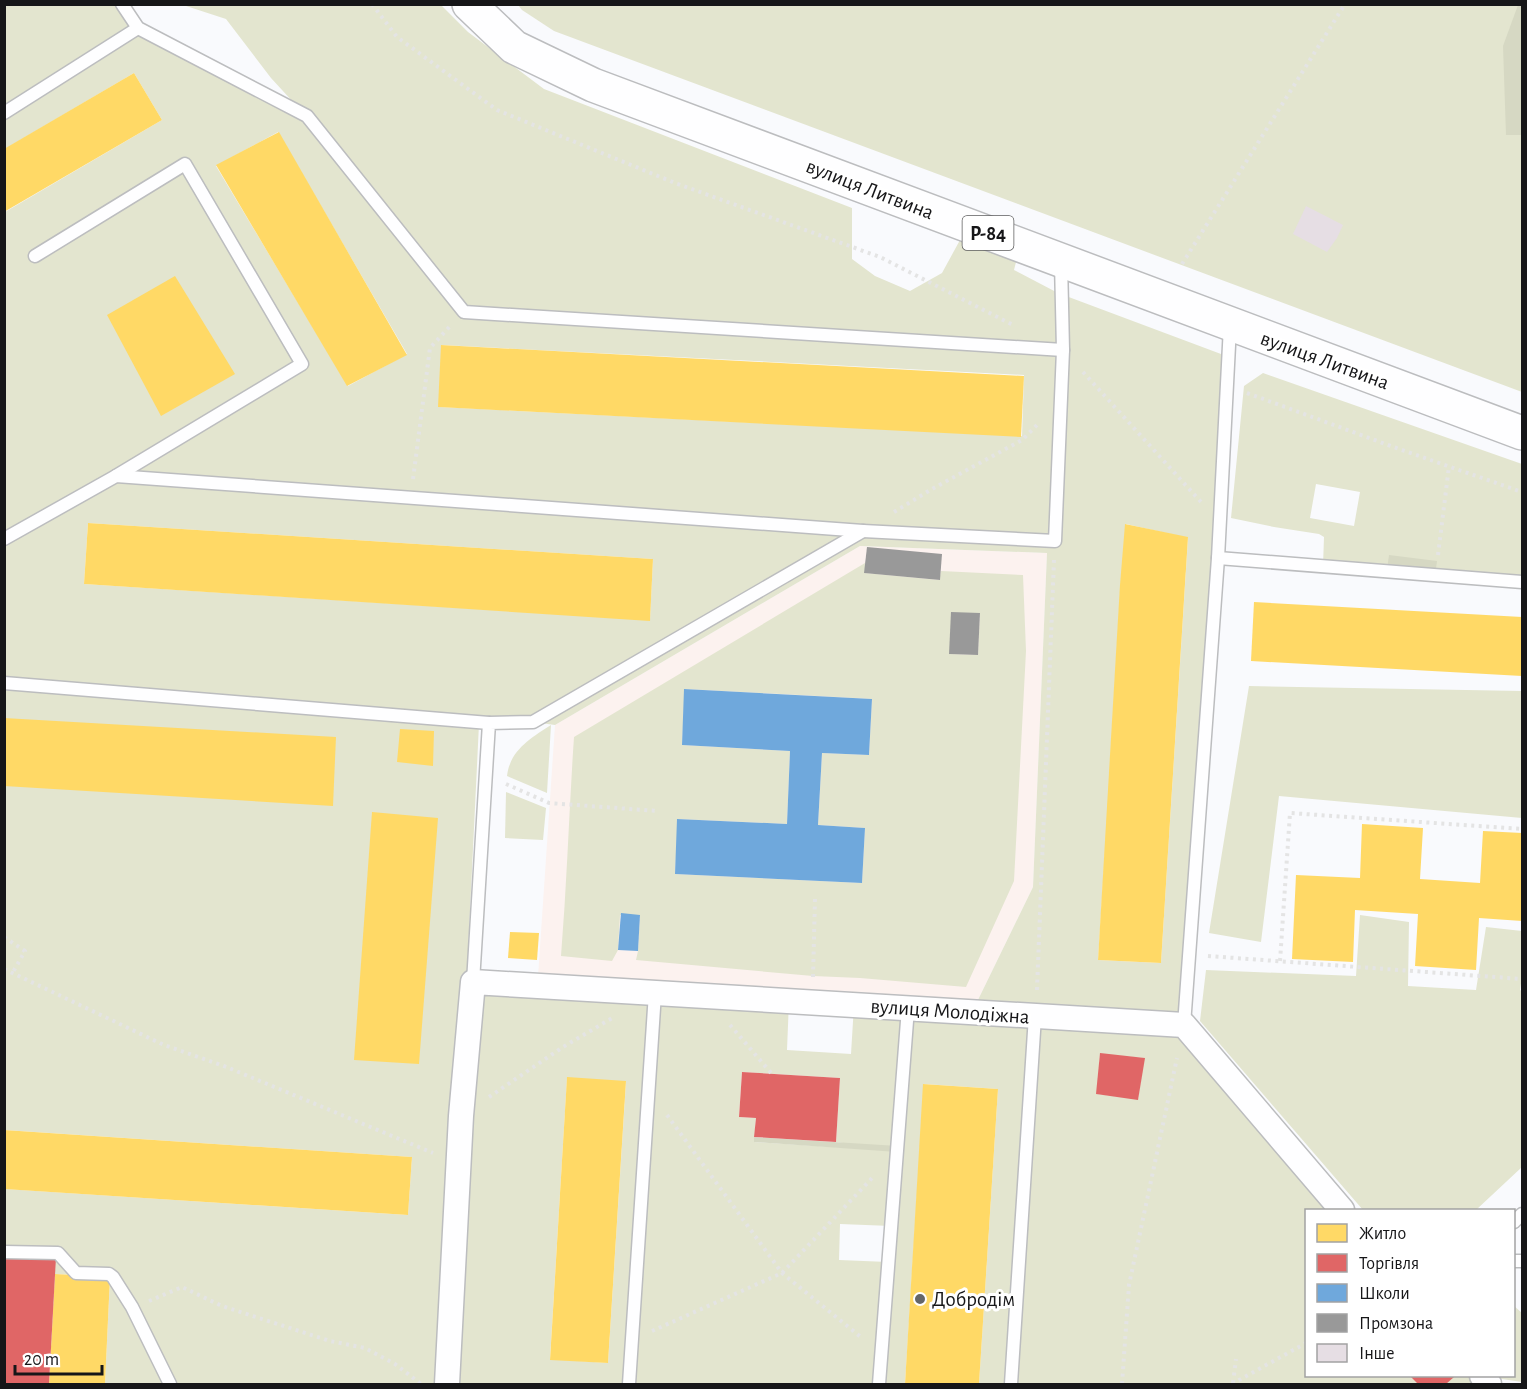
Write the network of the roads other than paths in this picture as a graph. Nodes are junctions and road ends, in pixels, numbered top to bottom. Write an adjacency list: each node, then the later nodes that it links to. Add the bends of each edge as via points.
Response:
1 (122, 4): 3 (lane)
2 (469, 4): 6 (main road, вулиця Литвина / Р-84, via 514,47 593,85)
3 (138, 28): 4 (lane); 8 (lane, via 307,117 464,312)
4 (4, 113)
5 (35, 256): 10 (lane, via 185,164 302,364)
6 (1061, 261): 7 (main road, вулиця Литвина / Р-84); 8 (lane)
7 (1230, 325): 9 (main road, вулиця Литвина / Р-84); 13 (lane)
8 (1062, 350): 11 (lane, via 1055,541)
9 (1522, 434)
10 (116, 476): 11 (lane); 12 (lane)
11 (862, 531): 16 (lane, via 533,722)
12 (4, 538)
13 (1218, 558): 14 (lane); 21 (lane)
14 (1522, 582)
15 (4, 683): 16 (lane)
16 (489, 723): 17 (lane)
17 (473, 982): 18 (street, вулиця Молодіжна); 25 (street, via 461,1116)
18 (656, 993): 19 (street, вулиця Молодіжна); 27 (lane)
19 (908, 1008): 20 (street, вулиця Молодіжна); 28 (lane)
20 (1035, 1016): 21 (street, вулиця Молодіжна); 29 (lane)
21 (1184, 1025): 22 (street)
22 (1341, 1209)
23 (4, 1251): 24 (lane, via 58,1254 76,1273 113,1277)
24 (170, 1384)
25 (447, 1384): 26 (lane)
26 (459, 1384)
27 (629, 1384)
28 (879, 1384)
29 (1011, 1384)

